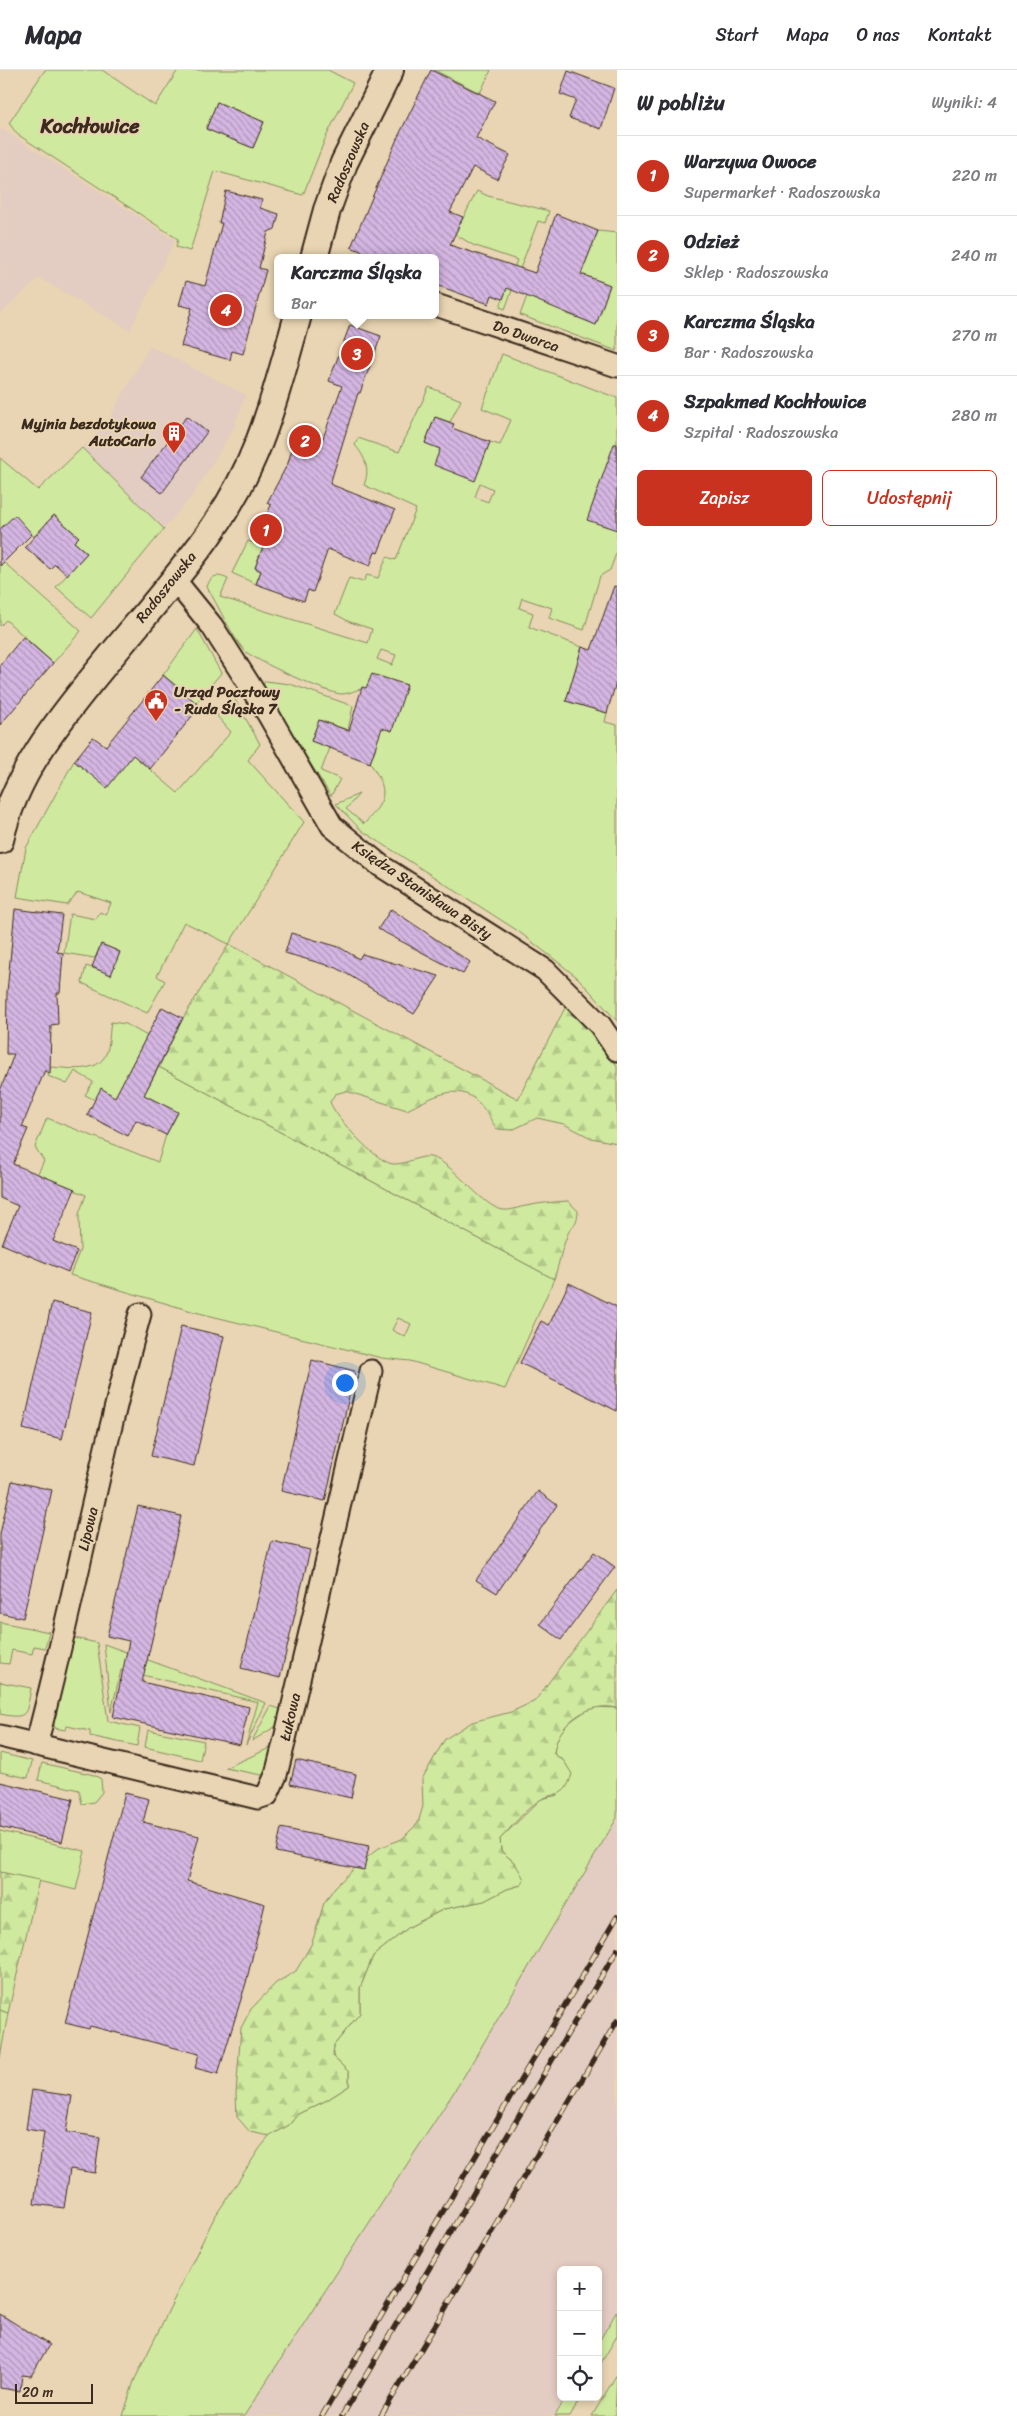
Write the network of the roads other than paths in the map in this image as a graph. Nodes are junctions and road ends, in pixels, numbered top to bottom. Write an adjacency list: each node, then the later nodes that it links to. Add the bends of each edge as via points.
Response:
1 (390, 70): 2 (street, Radoszowska, via 344,163)
2 (315, 254)
3 (439, 306): 5 (street, Do Dworca)
4 (297, 319): 6 (street, Radoszowska, via 259,446 207,537)
5 (617, 366)
6 (173, 578): 7 (street, Radoszowska, via 70,706 38,752); 8 (street, Księdza Stanisława Bisty, via 212,626 268,714 332,826 381,866 545,970 600,1025)
7 (1, 830)
8 (617, 1050)
9 (140, 1314): 12 (street, Lipowa)
10 (371, 1371): 12 (street, Łukowa, via 285,1739 267,1795 258,1798)
11 (0, 1736): 12 (street, Łukowa)
12 (36, 1745)

